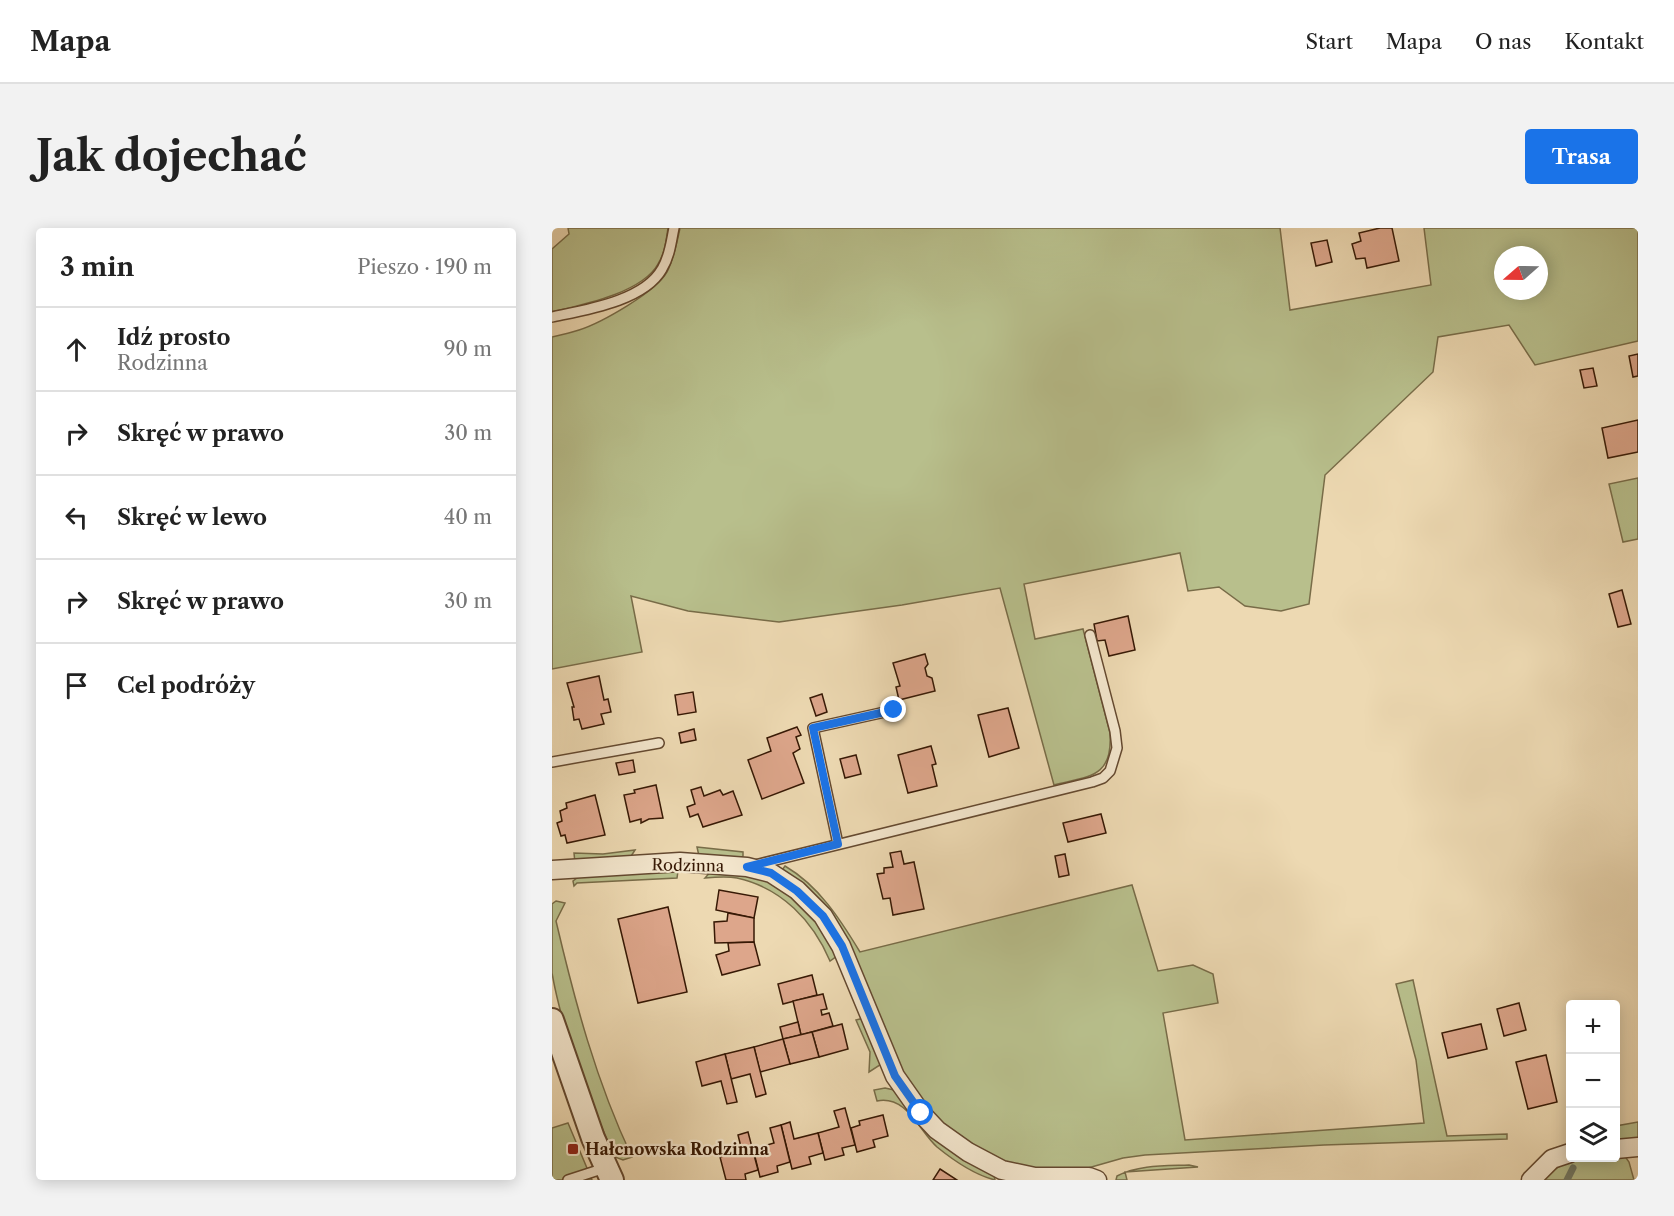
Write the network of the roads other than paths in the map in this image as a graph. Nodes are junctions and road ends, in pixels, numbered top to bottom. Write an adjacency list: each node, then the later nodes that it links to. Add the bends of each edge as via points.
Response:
1 (674, 228): 2 (lane, via 662,270 651,282 615,302)
2 (552, 317)
3 (1090, 635): 7 (lane, via 1117,748 1110,771 1103,778)
4 (894, 710): 7 (lane, via 813,728)
5 (659, 743): 6 (lane)
6 (552, 762)
7 (838, 844): 8 (lane)
8 (747, 867): 9 (street, Rodzinna, via 680,862); 16 (street, Rodzinna, via 771,873 823,916 842,946 895,1076 937,1130 1002,1170 1035,1177)
9 (552, 870)
10 (552, 1020): 14 (street)
11 (1638, 1147): 12 (street)
12 (1620, 1149)
13 (1566, 1154): 17 (street, via 1552,1159)
14 (609, 1174): 15 (lane)
15 (568, 1180)
16 (1096, 1180)
17 (1531, 1180)

